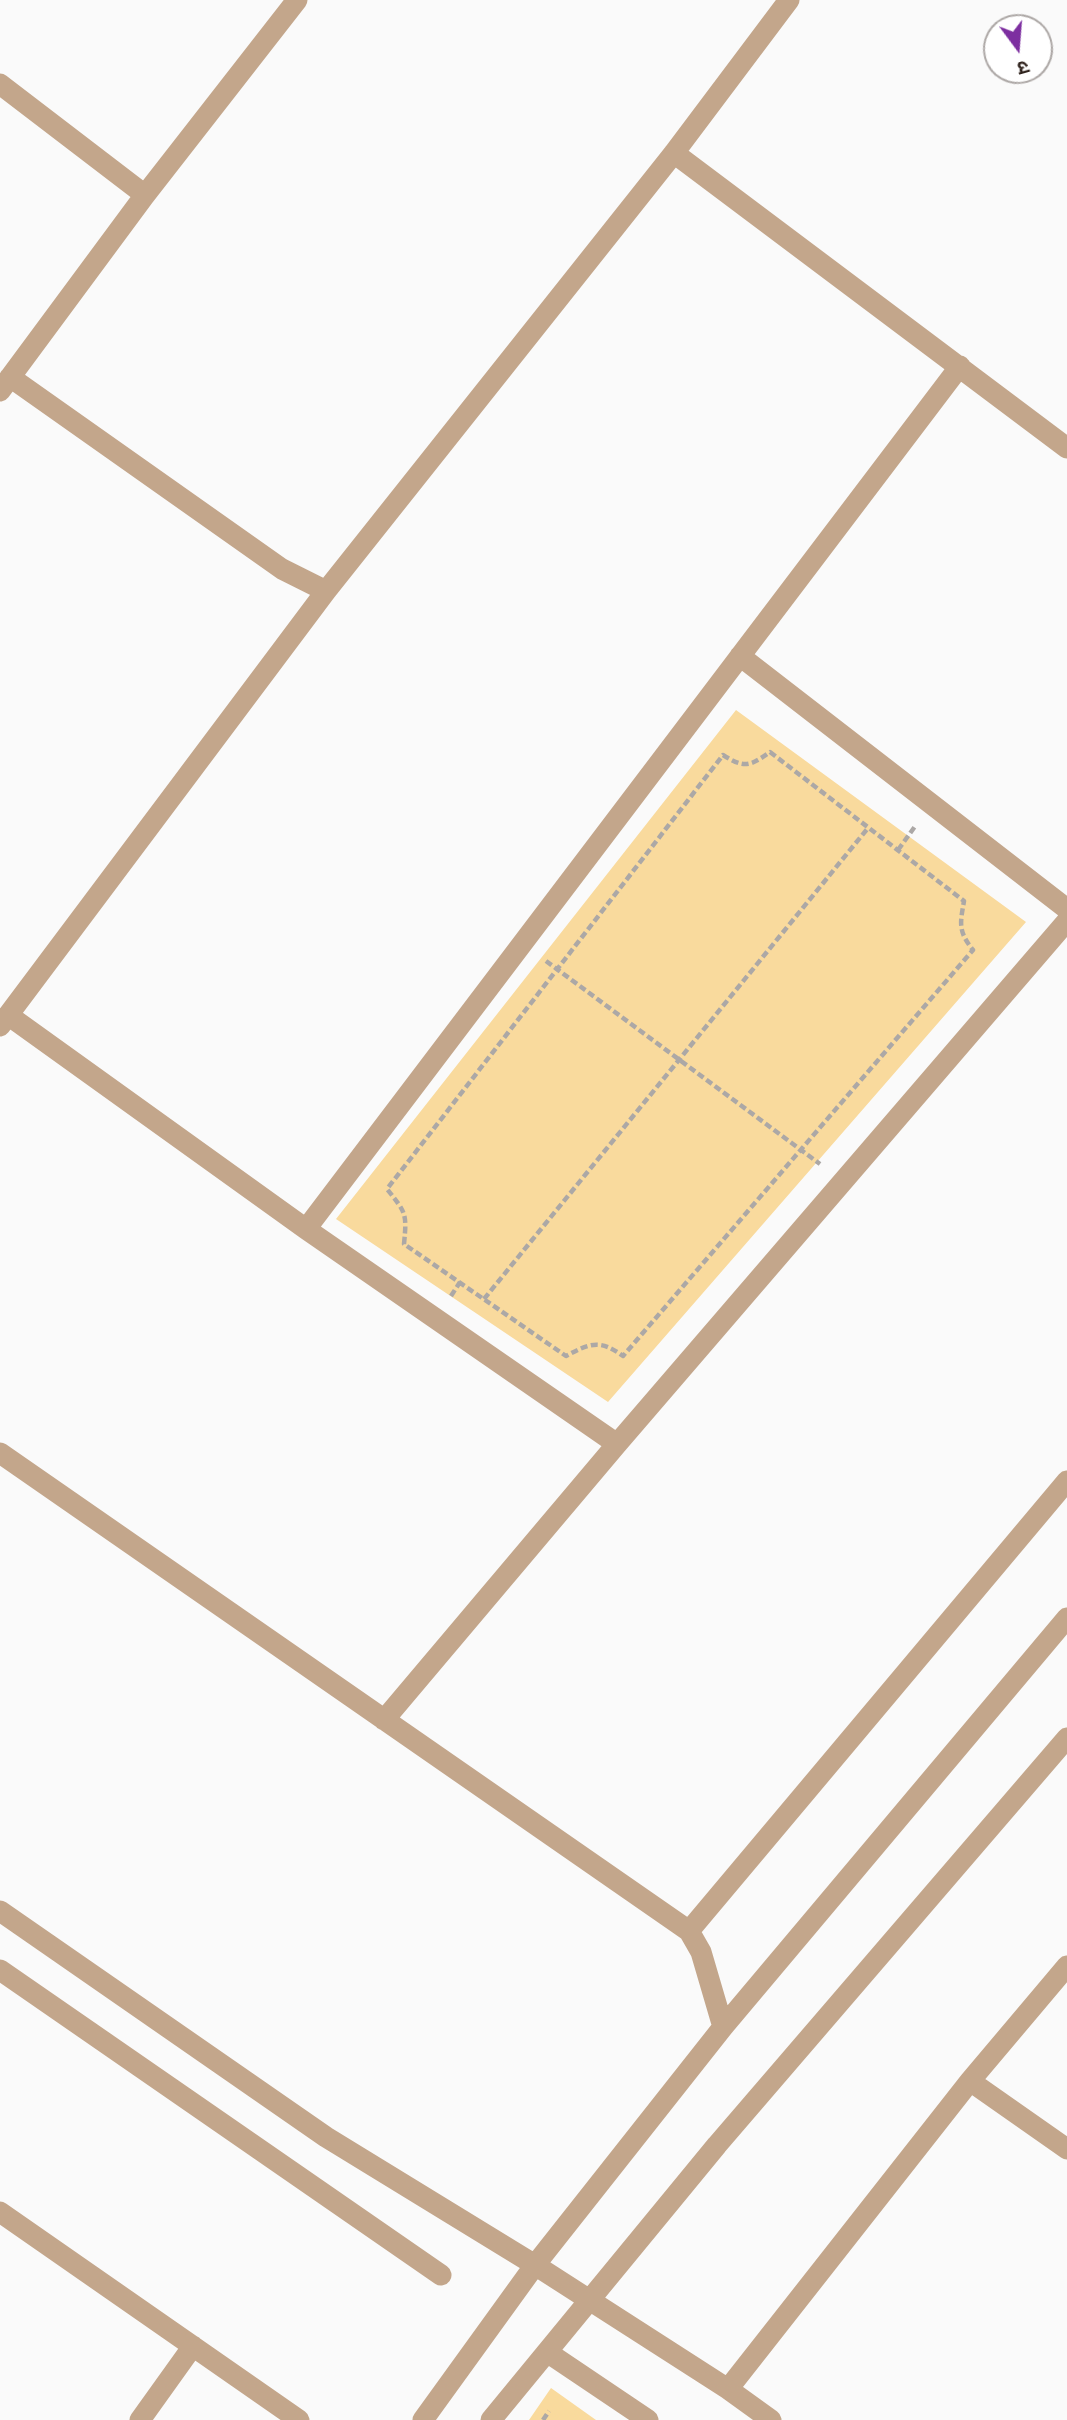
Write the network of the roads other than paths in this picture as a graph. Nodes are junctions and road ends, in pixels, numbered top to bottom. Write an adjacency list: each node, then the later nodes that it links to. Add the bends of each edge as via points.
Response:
1 (297, 0): 5 (street)
2 (789, 0): 4 (street)
3 (0, 84): 5 (street)
4 (674, 153): 6 (street); 9 (street)
5 (145, 195): 7 (street)
6 (960, 366): 8 (street); 10 (street)
7 (5, 384): 9 (street, via 282,569)
8 (1067, 447)
9 (326, 591): 13 (street)
10 (740, 656): 11 (street); 14 (street)
11 (1067, 909)
12 (1067, 921): 15 (street)
13 (4, 1021): 14 (street)
14 (306, 1228): 15 (street)
15 (617, 1444): 19 (street)
16 (0, 1453): 19 (street)
17 (1067, 1481): 22 (street)
18 (1067, 1618): 25 (street)
19 (384, 1720): 22 (street)
20 (1067, 1738): 31 (street)
21 (0, 1911): 29 (street, via 326,2137)
22 (688, 1931): 25 (street, via 701,1952)
23 (1067, 1966): 26 (street)
24 (0, 1970): 30 (street)
25 (723, 2027): 29 (street)
26 (970, 2081): 27 (street); 34 (street)
27 (1067, 2149)
28 (0, 2212): 32 (street)
29 (535, 2265): 31 (street); 37 (street)
30 (441, 2276)
31 (589, 2300): 33 (street); 34 (street)
32 (193, 2347): 35 (street); 36 (street)
33 (547, 2352): 38 (street); 39 (street)
34 (728, 2389): 40 (street)
35 (140, 2420)
36 (299, 2420)
37 (422, 2420)
38 (491, 2420)
39 (648, 2420)
40 (771, 2420)

